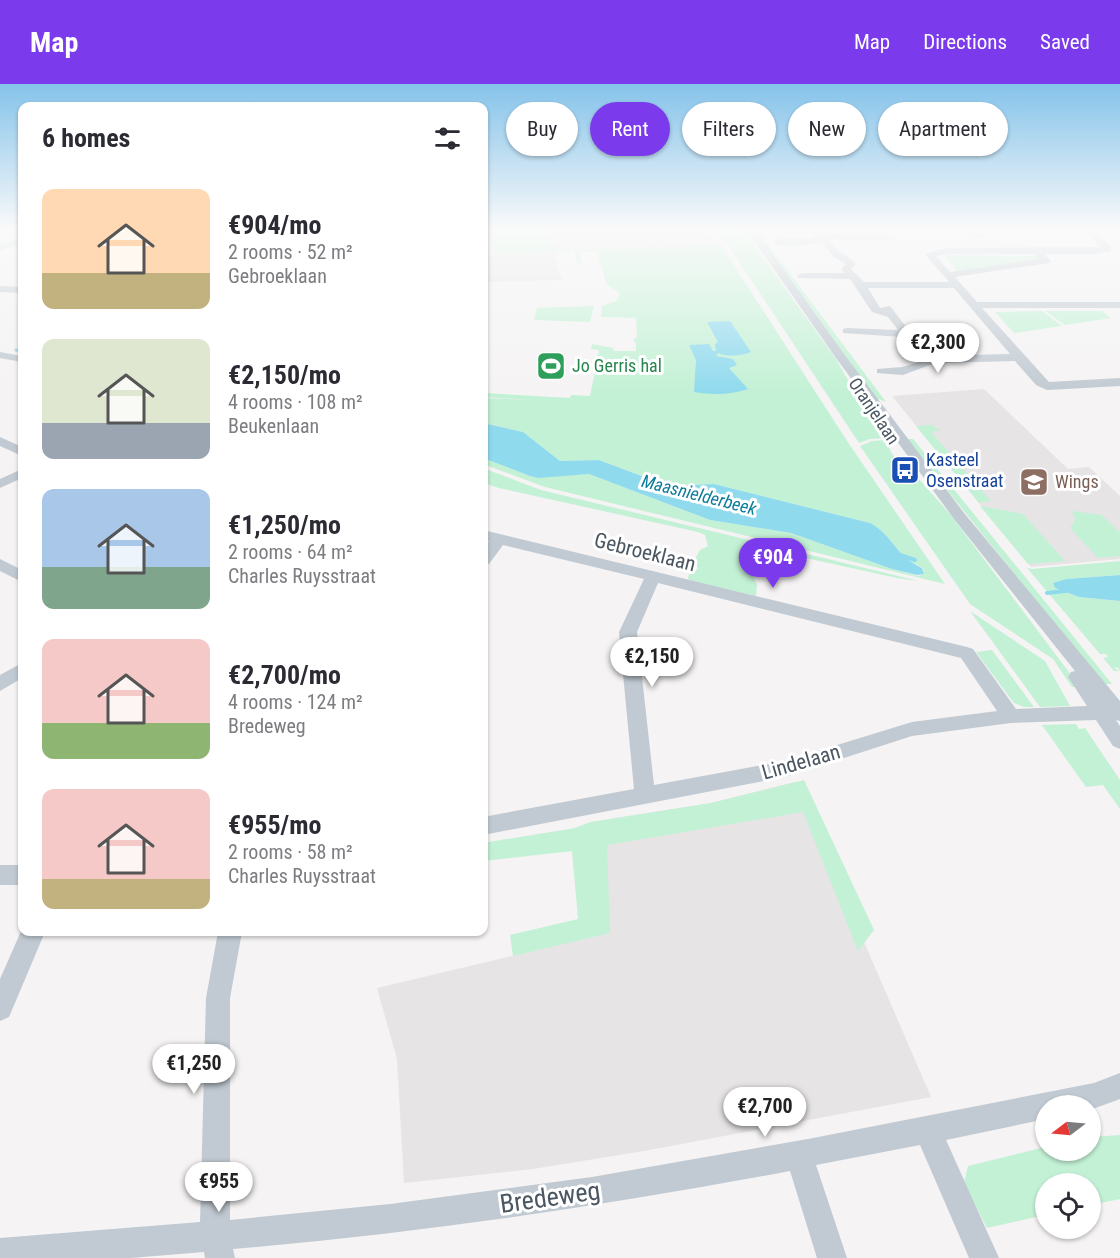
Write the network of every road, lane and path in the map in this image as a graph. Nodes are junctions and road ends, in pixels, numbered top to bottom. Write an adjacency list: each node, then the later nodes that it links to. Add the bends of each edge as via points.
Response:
1 (787, 283): 29 (street, Oranjelaan, via 903,454 959,516)
2 (858, 283): 3 (street)
3 (861, 285): 4 (street); 10 (street)
4 (957, 285): 7 (street)
5 (0, 289): 6 (street)
6 (18, 290)
7 (974, 305): 8 (street); 14 (street)
8 (1120, 305)
9 (847, 331): 10 (street)
10 (906, 334): 16 (street, via 922,356)
11 (0, 345): 12 (street)
12 (18, 347)
13 (0, 356): 15 (street)
14 (1018, 357): 16 (street); 18 (street, via 1047,386)
15 (18, 358)
16 (930, 360): 17 (street, via 903,371)
17 (881, 371)
18 (1120, 382)
19 (0, 441): 20 (street)
20 (18, 450)
21 (18, 475): 22 (street)
22 (0, 483)
23 (491, 538): 25 (street, Gebroeklaan)
24 (15, 569): 26 (street)
25 (653, 578): 30 (street, Gebroeklaan, via 967,653); 32 (street, via 628,632)
26 (0, 579)
27 (18, 673): 28 (street)
28 (0, 684)
29 (1115, 713): 30 (street, Lindelaan); 31 (street, Oranjelaan)
30 (1011, 716): 32 (street, Lindelaan, via 912,729 785,769)
31 (1120, 741)
32 (645, 797): 33 (street, Lindelaan)
33 (488, 825)
34 (0, 875): 35 (street)
35 (18, 875)
36 (31, 936): 38 (street)
37 (229, 936): 43 (street, via 218,999)
38 (0, 1008)
39 (1120, 1086): 40 (street, Bredeweg)
40 (1107, 1096): 41 (street, Bredeweg)
41 (927, 1129): 42 (street, Bredeweg); 46 (street)
42 (799, 1155): 43 (street, Bredeweg, via 650,1183 333,1226); 45 (street)
43 (217, 1248): 44 (street, Bredeweg)
44 (0, 1253)
45 (832, 1258)
46 (984, 1258)

